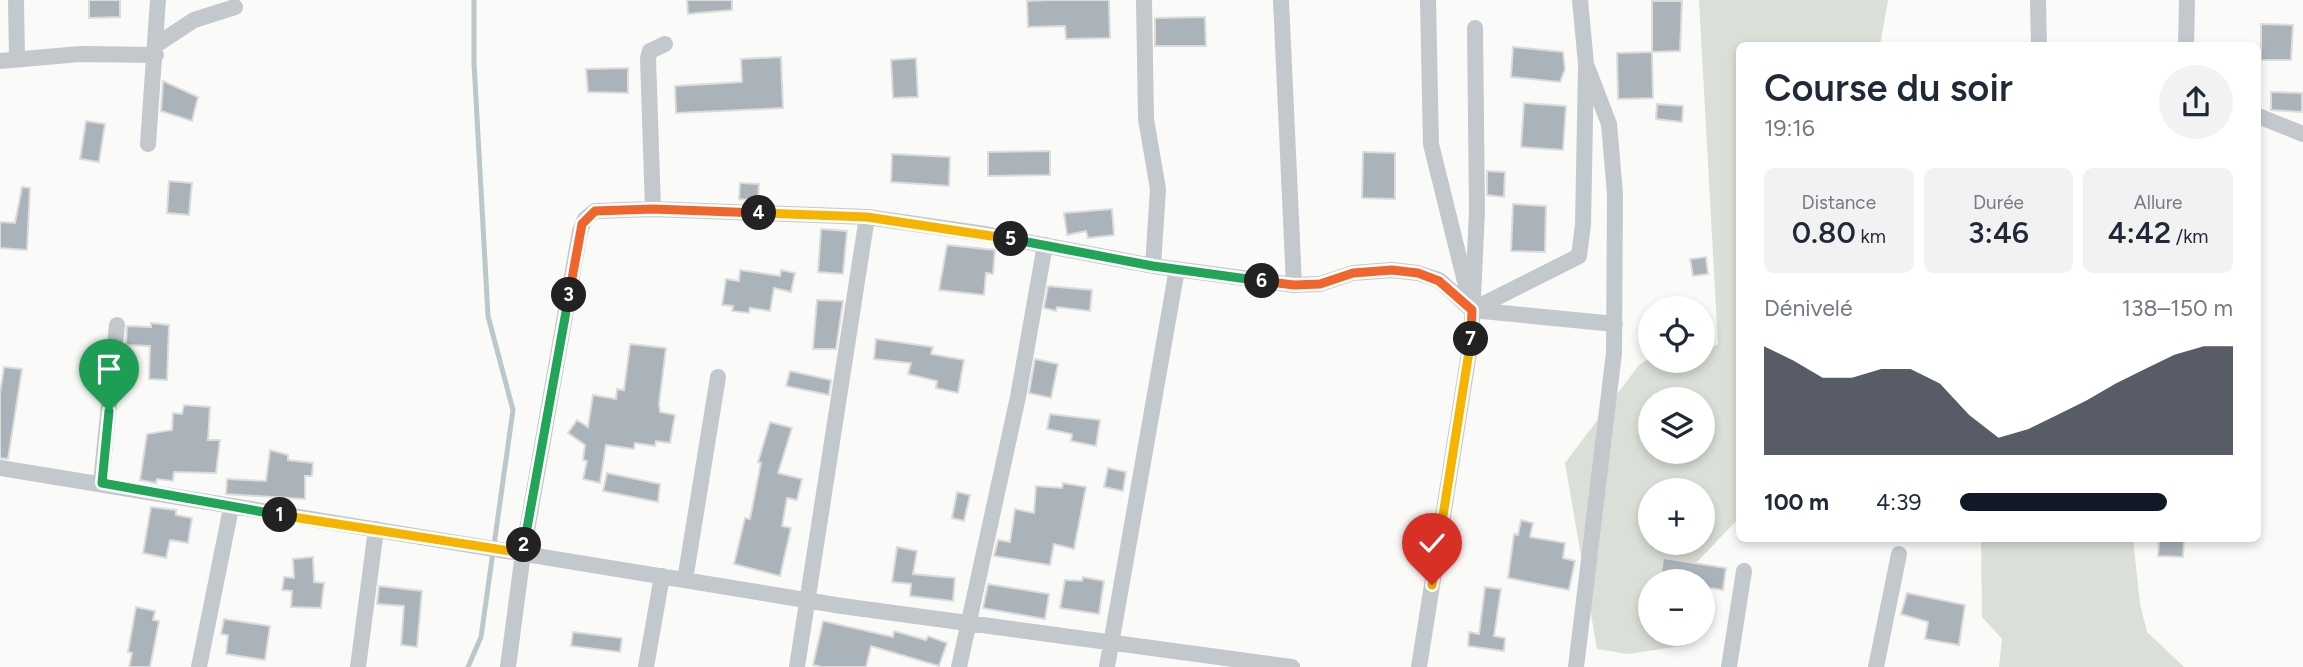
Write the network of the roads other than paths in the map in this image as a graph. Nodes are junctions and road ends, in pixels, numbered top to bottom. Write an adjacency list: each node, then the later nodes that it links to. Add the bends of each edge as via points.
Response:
1 (16, 0): 15 (street)
2 (159, 0): 14 (street)
3 (1144, 0): 24 (street, via 1146,119 1158,189)
4 (1281, 0): 26 (street)
5 (1428, 0): 27 (street, via 1431,144)
6 (1580, 0): 17 (street)
7 (2038, 0): 11 (street)
8 (2187, 0): 12 (street)
9 (235, 6): 14 (street, via 194,20)
10 (1475, 28): 27 (street, via 1477,211)
11 (2039, 42)
12 (2186, 42)
13 (665, 44): 21 (street, via 650,51 648,58)
14 (156, 50): 15 (street); 20 (street)
15 (17, 57): 16 (street)
16 (0, 61)
17 (1586, 64): 27 (street, via 1579,256); 28 (street, via 1609,124 1615,194)
18 (2261, 117): 19 (street)
19 (2303, 135)
20 (148, 144)
21 (653, 209): 22 (street); 35 (street, via 595,211 582,224)
22 (867, 217): 23 (street); 40 (street)
23 (1045, 245): 24 (street); 41 (street, via 1018,397)
24 (1153, 266): 25 (street)
25 (1177, 269): 26 (street); 42 (street)
26 (1294, 285): 27 (street, via 1320,284 1353,273 1418,273 1439,281)
27 (1472, 310): 28 (street); 52 (street)
28 (1615, 324): 53 (street)
29 (117, 325): 32 (street)
30 (718, 377): 39 (street)
31 (0, 468): 32 (street)
32 (102, 483): 33 (street)
33 (231, 508): 34 (street); 44 (street)
34 (376, 529): 35 (street); 45 (street)
35 (523, 553): 38 (street); 46 (street)
36 (1899, 554): 55 (street)
37 (1744, 571): 54 (street)
38 (662, 576): 39 (street); 47 (street)
39 (685, 580): 40 (street)
40 (808, 601): 41 (street); 48 (street)
41 (967, 623): 42 (street); 49 (street)
42 (1111, 643): 43 (street); 50 (street)
43 (1267, 665): 51 (street)
44 (199, 667)
45 (358, 667)
46 (508, 667)
47 (646, 667)
48 (797, 667)
49 (959, 667)
50 (1107, 667)
51 (1292, 667)
52 (1419, 667)
53 (1576, 667)
54 (1729, 667)
55 (1876, 667)

